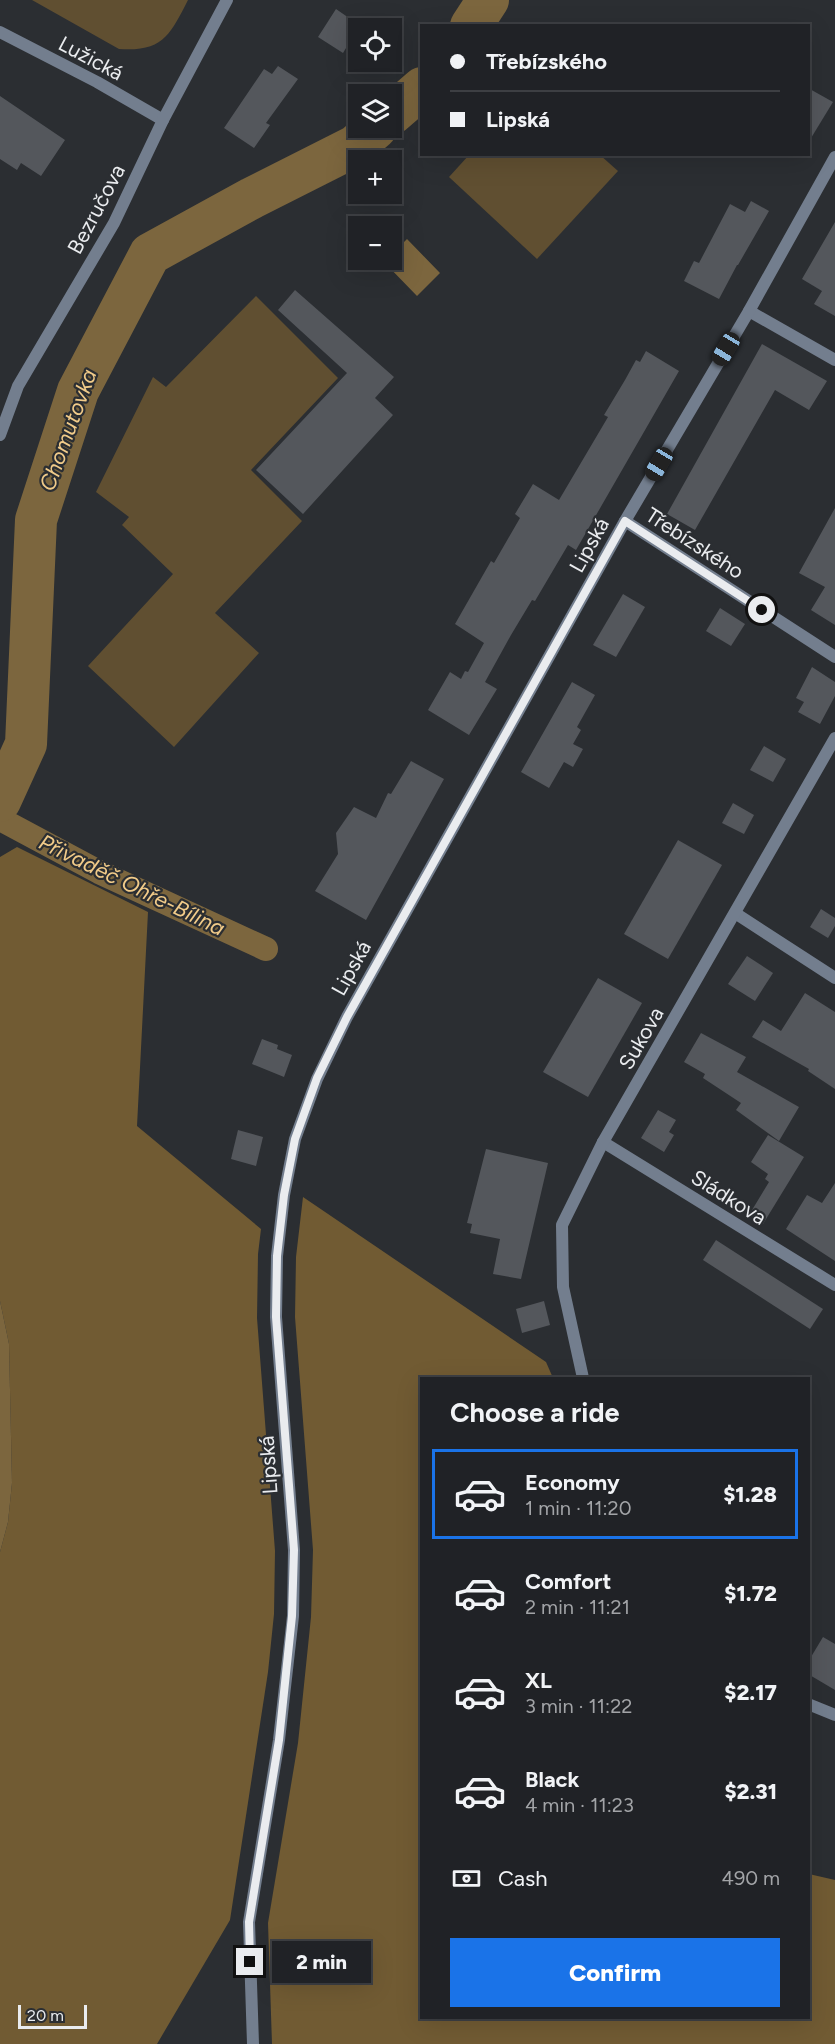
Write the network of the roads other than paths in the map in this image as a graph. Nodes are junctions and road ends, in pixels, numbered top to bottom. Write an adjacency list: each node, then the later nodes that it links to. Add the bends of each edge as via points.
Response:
1 (227, 0): 3 (street, Bezručova)
2 (0, 32): 3 (street, Lužická)
3 (163, 120): 7 (street, Bezručova, via 114,223 18,386)
4 (835, 157): 5 (street, Lipská)
5 (749, 311): 6 (street); 8 (street, Lipská)
6 (835, 360)
7 (0, 435)
8 (625, 521): 9 (street, Třebízského); 18 (street, Lipská, via 347,1017 317,1078 295,1139 277,1256 276,1317 294,1550 292,1616 279,1740 249,1922)
9 (835, 657)
10 (835, 738): 11 (street, Sukova)
11 (735, 913): 12 (street); 13 (street, Sukova)
12 (835, 978)
13 (603, 1142): 14 (street, Sládkova); 15 (street, Sukova, via 561,1225 563,1287)
14 (835, 1286)
15 (583, 1377)
16 (810, 1705): 17 (street)
17 (835, 1715)
18 (253, 2044)

